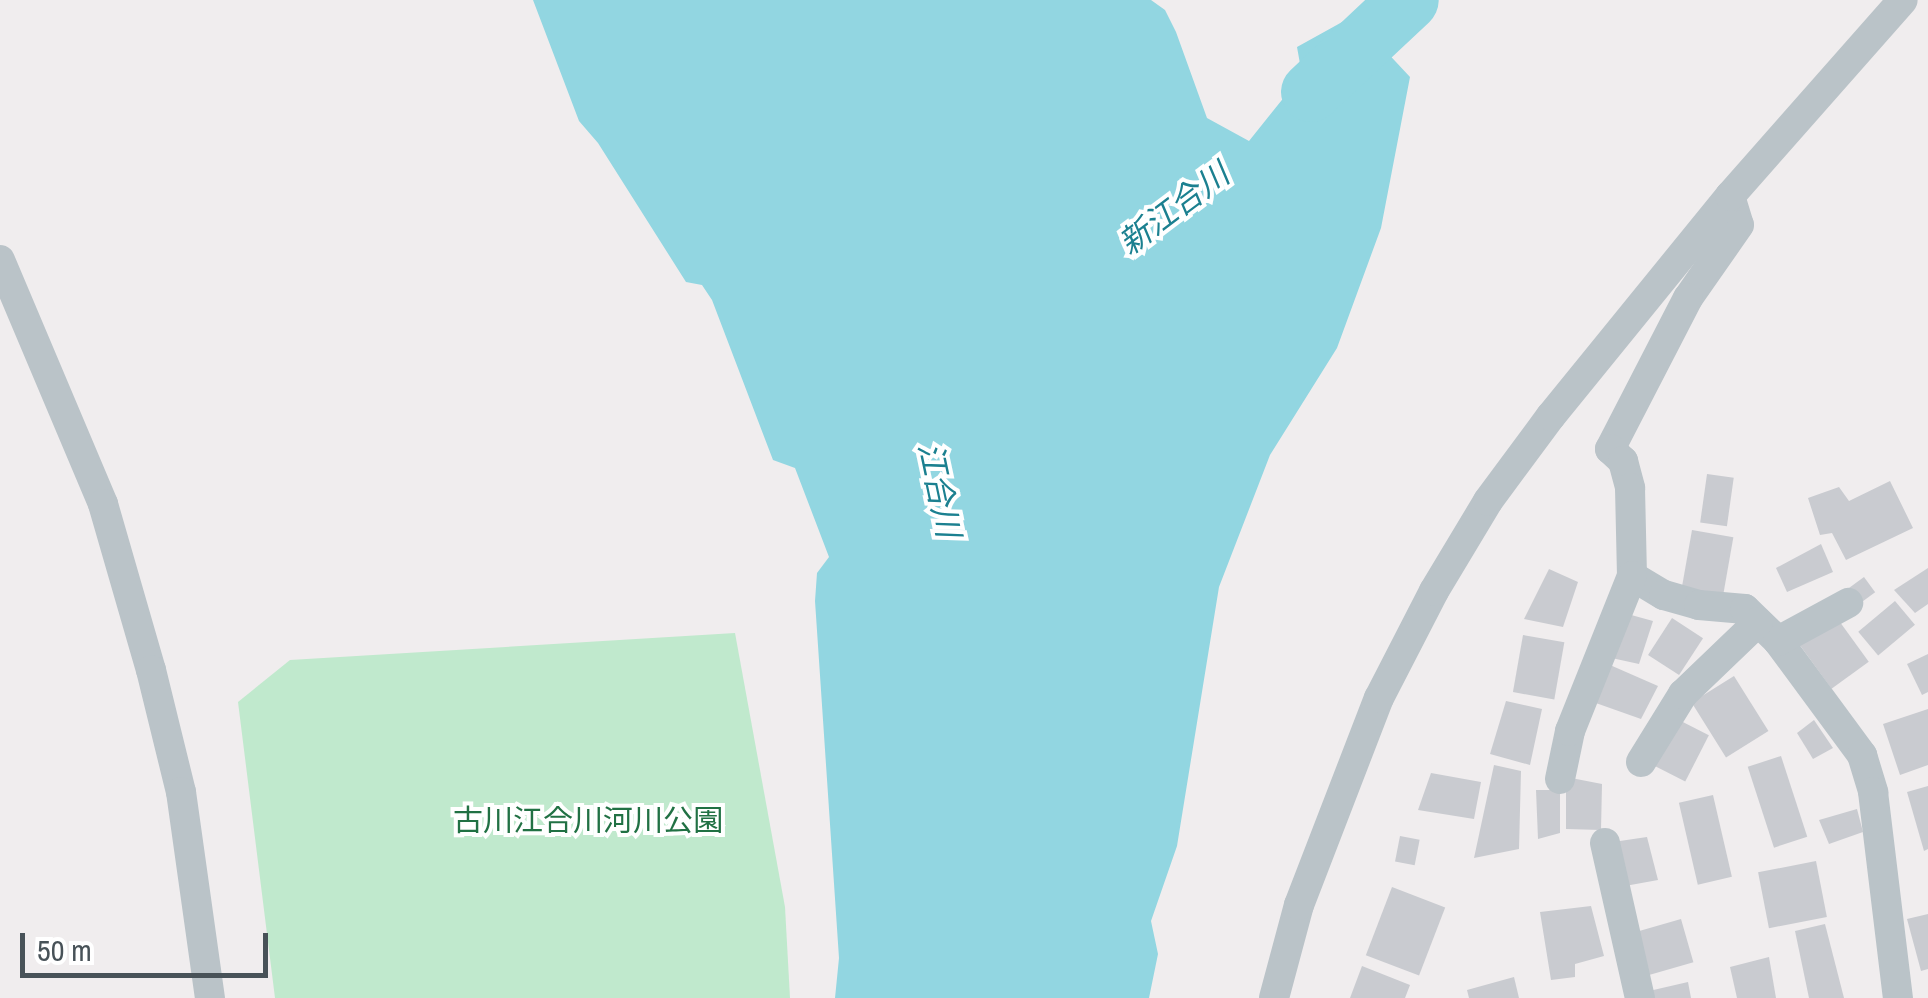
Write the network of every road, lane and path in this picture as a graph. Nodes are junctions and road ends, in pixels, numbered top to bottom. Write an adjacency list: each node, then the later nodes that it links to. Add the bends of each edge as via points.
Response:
1 (1903, 0): 2 (street)
2 (1730, 196): 4 (street, via 1739,225 1688,298 1610,449 1623,461 1630,488); 11 (street, via 1551,416 1488,501 1434,592 1379,698 1299,904)
3 (0, 260): 10 (street, via 104,504 136,615 182,792)
4 (1632, 576): 6 (street, via 1664,595 1745,609); 8 (street, via 1570,731)
5 (1848, 603): 6 (street)
6 (1768, 632): 7 (street, via 1683,694); 13 (street, via 1862,754 1874,792)
7 (1641, 762)
8 (1560, 779)
9 (1605, 843): 12 (street)
10 (210, 998)
11 (1274, 998)
12 (1640, 998)
13 (1898, 998)

